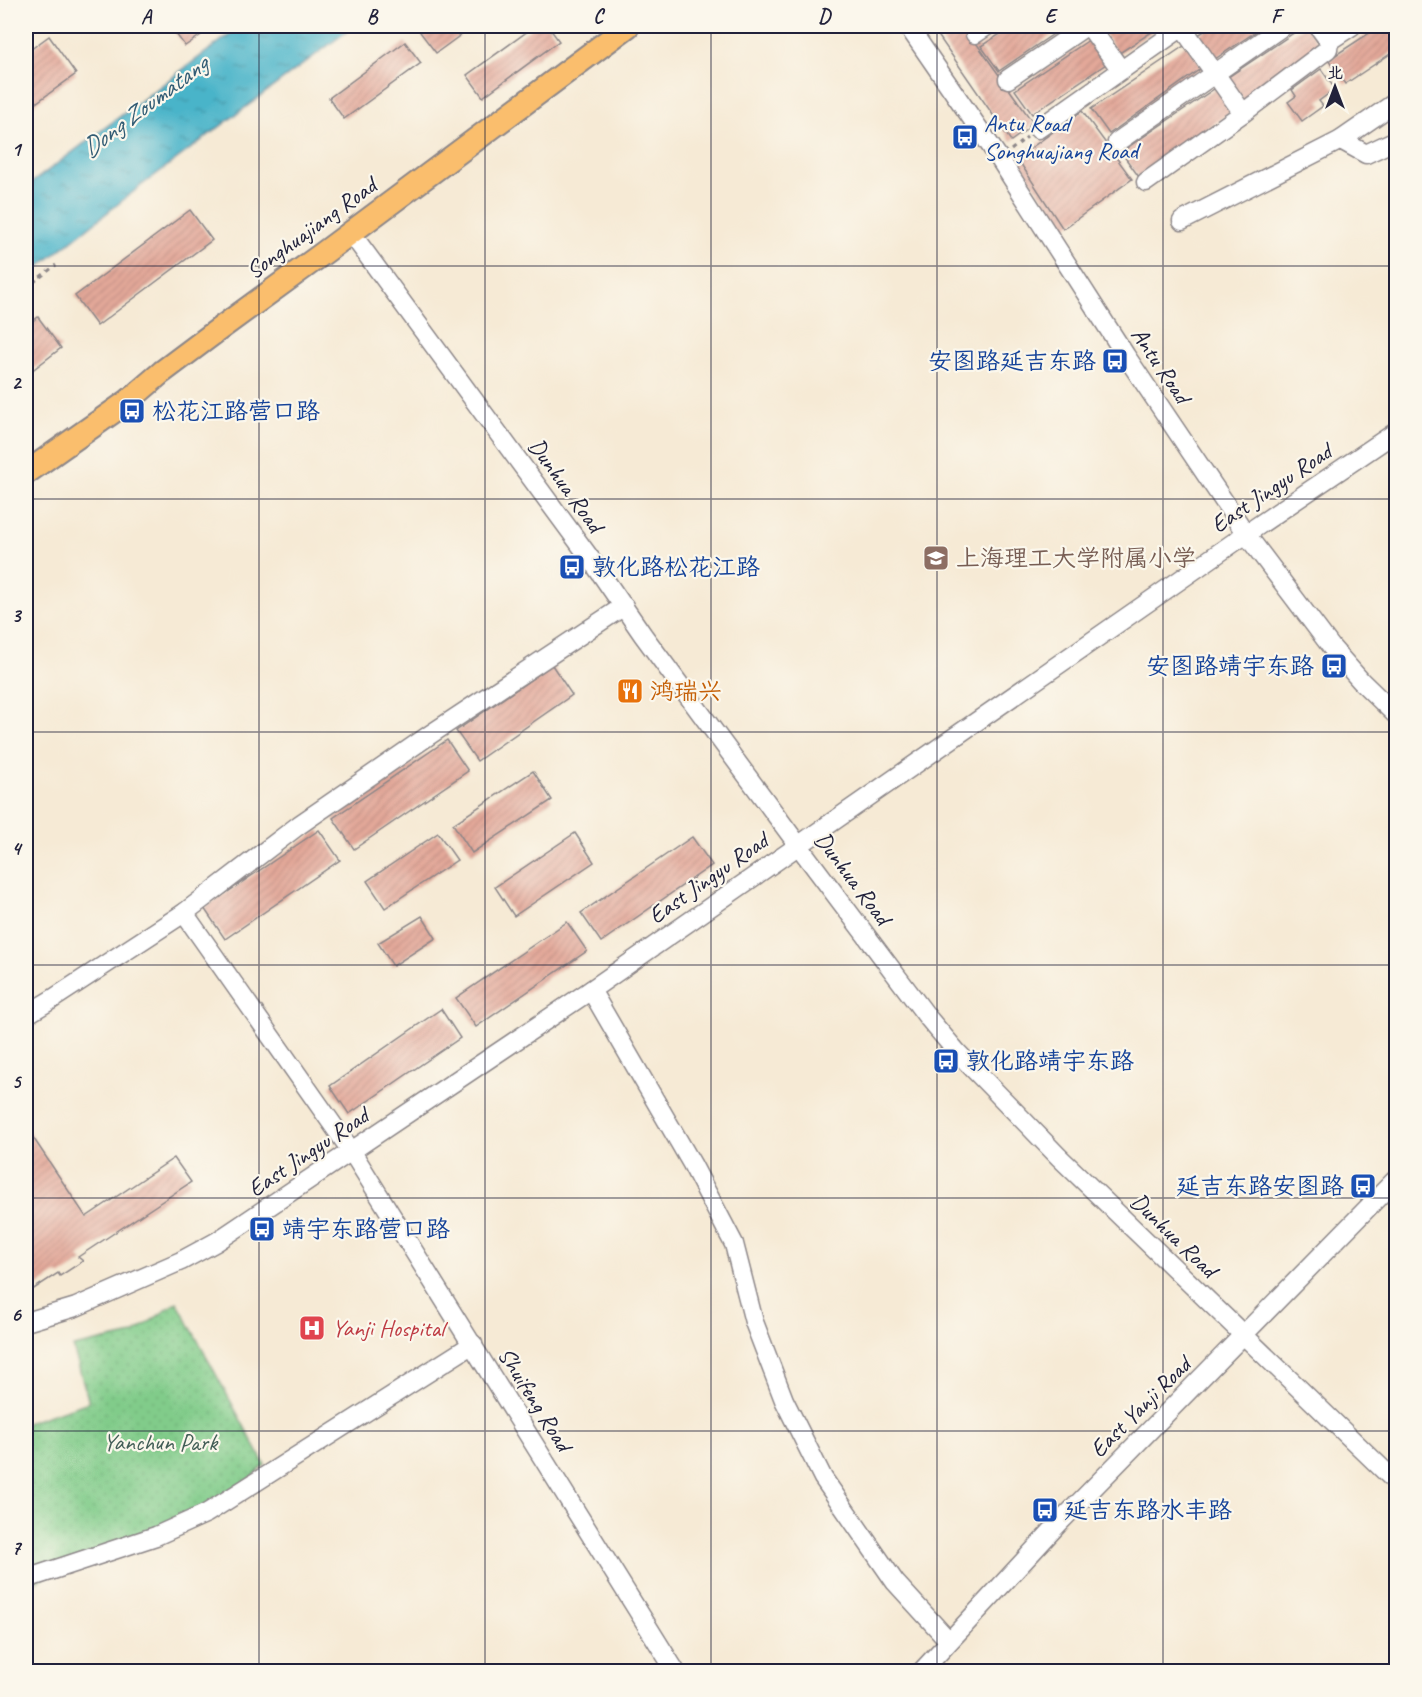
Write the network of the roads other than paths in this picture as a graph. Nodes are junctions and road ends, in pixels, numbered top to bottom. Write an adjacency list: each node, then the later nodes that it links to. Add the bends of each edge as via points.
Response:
1 (628, 26): 20 (main road, Songhuajiang Road)
2 (908, 26): 23 (street, Antu Road)
3 (1087, 26): 9 (street); 11 (street)
4 (1183, 26): 9 (street); 10 (street)
5 (1282, 26): 10 (street)
6 (1318, 26): 8 (street)
7 (1352, 26): 8 (street)
8 (1329, 41): 13 (street, via 1328,49)
9 (1121, 70): 14 (street)
10 (1215, 72): 13 (street); 17 (street)
11 (1008, 79)
12 (1396, 102): 15 (street)
13 (1243, 113): 18 (street)
14 (1038, 129)
15 (1341, 140): 16 (street, via 1366,154); 19 (street)
16 (1396, 140)
17 (1117, 142)
18 (1146, 182)
19 (1182, 221)
20 (351, 233): 22 (main road, Songhuajiang Road); 24 (street, Dunhua Road)
21 (1396, 432): 23 (street, East Jingyu Road)
22 (26, 473)
23 (1245, 534): 25 (street, Antu Road, via 1332,648); 26 (street, East Jingyu Road)
24 (624, 606): 26 (street, Dunhua Road); 27 (street, via 308,818)
25 (1396, 715)
26 (798, 845): 28 (street, East Jingyu Road); 33 (street, Dunhua Road, via 957,1052)
27 (184, 913): 29 (street); 30 (street, Shuifeng Road)
28 (591, 990): 30 (street, East Jingyu Road); 37 (street, via 734,1244 754,1322 784,1400 824,1478 895,1582)
29 (26, 1015)
30 (352, 1152): 32 (street, East Jingyu Road, via 181,1261 76,1307); 34 (street, Shuifeng Road)
31 (1396, 1179): 33 (street, East Yanji Road)
32 (26, 1322)
33 (1244, 1336): 35 (street, Dunhua Road); 37 (street, East Yanji Road)
34 (473, 1344): 36 (street, via 207,1513 156,1536); 38 (street, Shuifeng Road)
35 (1396, 1482)
36 (26, 1579)
37 (949, 1641): 39 (street, East Yanji Road)
38 (676, 1671)
39 (921, 1671)

